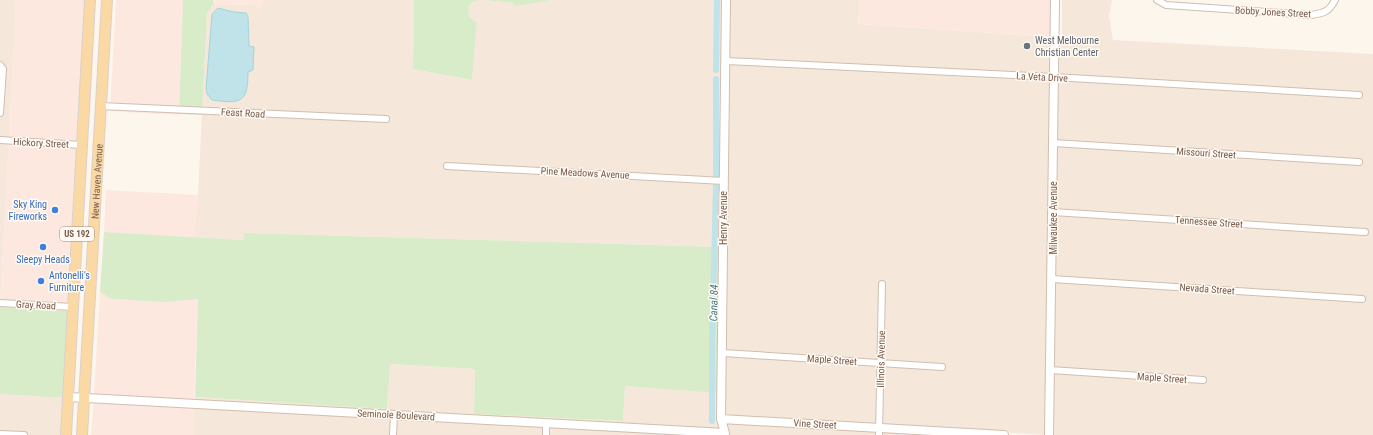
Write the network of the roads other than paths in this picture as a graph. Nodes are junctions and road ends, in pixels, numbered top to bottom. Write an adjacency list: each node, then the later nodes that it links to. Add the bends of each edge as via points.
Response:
1 (107, 0): 7 (main road, New Haven Avenue / US 192)
2 (726, 0): 10 (street, Henry Avenue)
3 (1055, 0): 12 (street, Milwaukee Avenue)
4 (1157, 0): 5 (street, Bobby Jones Street, via 1166,5 1311,15 1324,13)
5 (1335, 0)
6 (90, 2): 7 (main road, via 96,14); 8 (main road, New Haven Avenue / US 192)
7 (106, 18): 9 (main road, New Haven Avenue / US 192)
8 (89, 25): 9 (main road, via 98,32); 17 (main road, New Haven Avenue / US 192)
9 (104, 45): 14 (main road, New Haven Avenue / US 192)
10 (726, 61): 12 (street, La Veta Drive); 25 (street, Henry Avenue)
11 (0, 65): 15 (street)
12 (1054, 77): 13 (street, La Veta Drive); 19 (street, Milwaukee Avenue)
13 (1359, 95)
14 (100, 106): 16 (street, Feast Road); 20 (main road, New Haven Avenue / US 192)
15 (0, 113)
16 (386, 119)
17 (83, 122): 20 (main road, via 88,136); 21 (main road, New Haven Avenue / US 192)
18 (0, 140): 21 (street, Hickory Street)
19 (1053, 143): 22 (street, Missouri Street); 26 (street, Milwaukee Avenue)
20 (98, 144): 24 (main road, New Haven Avenue / US 192)
21 (82, 145): 24 (main road, via 91,153); 32 (main road, New Haven Avenue / US 192)
22 (1358, 162)
23 (447, 166): 25 (street, Pine Meadows Avenue)
24 (97, 172): 33 (main road, New Haven Avenue / US 192)
25 (724, 181): 34 (street, Henry Avenue)
26 (1053, 212): 27 (street, Tennessee Street); 28 (street, Milwaukee Avenue)
27 (1365, 232)
28 (1052, 279): 30 (street, Nevada Street); 37 (street, Milwaukee Avenue)
29 (882, 284): 35 (street, Illinois Avenue)
30 (1362, 299)
31 (0, 303): 32 (street, Gray Road)
32 (73, 307): 33 (main road, via 82,315); 39 (main road, New Haven Avenue / US 192)
33 (88, 330): 40 (main road, New Haven Avenue / US 192)
34 (723, 353): 35 (street, Maple Street); 42 (street, Henry Avenue)
35 (881, 363): 36 (street, Maple Street); 44 (street, Illinois Avenue)
36 (942, 367)
37 (1050, 370): 38 (street, Maple Street); 54 (street, Milwaukee Avenue)
38 (1203, 380)
39 (68, 397): 40 (street, Seminole Boulevard); 49 (main road, New Haven Avenue / US 192)
40 (84, 398): 41 (street, Seminole Boulevard); 50 (main road, New Haven Avenue / US 192)
41 (394, 415): 43 (street, Seminole Boulevard); 51 (street)
42 (721, 419): 44 (street, Vine Street); 47 (street, Henry Avenue)
43 (546, 423): 45 (street, Seminole Boulevard); 52 (street)
44 (879, 431): 53 (street, Vine Street)
45 (695, 433): 47 (street, Seminole Boulevard)
46 (0, 434): 48 (street)
47 (725, 434)
48 (24, 435)
49 (66, 435)
50 (82, 435)
51 (393, 435)
52 (546, 435)
53 (1004, 435)
54 (1049, 435)

